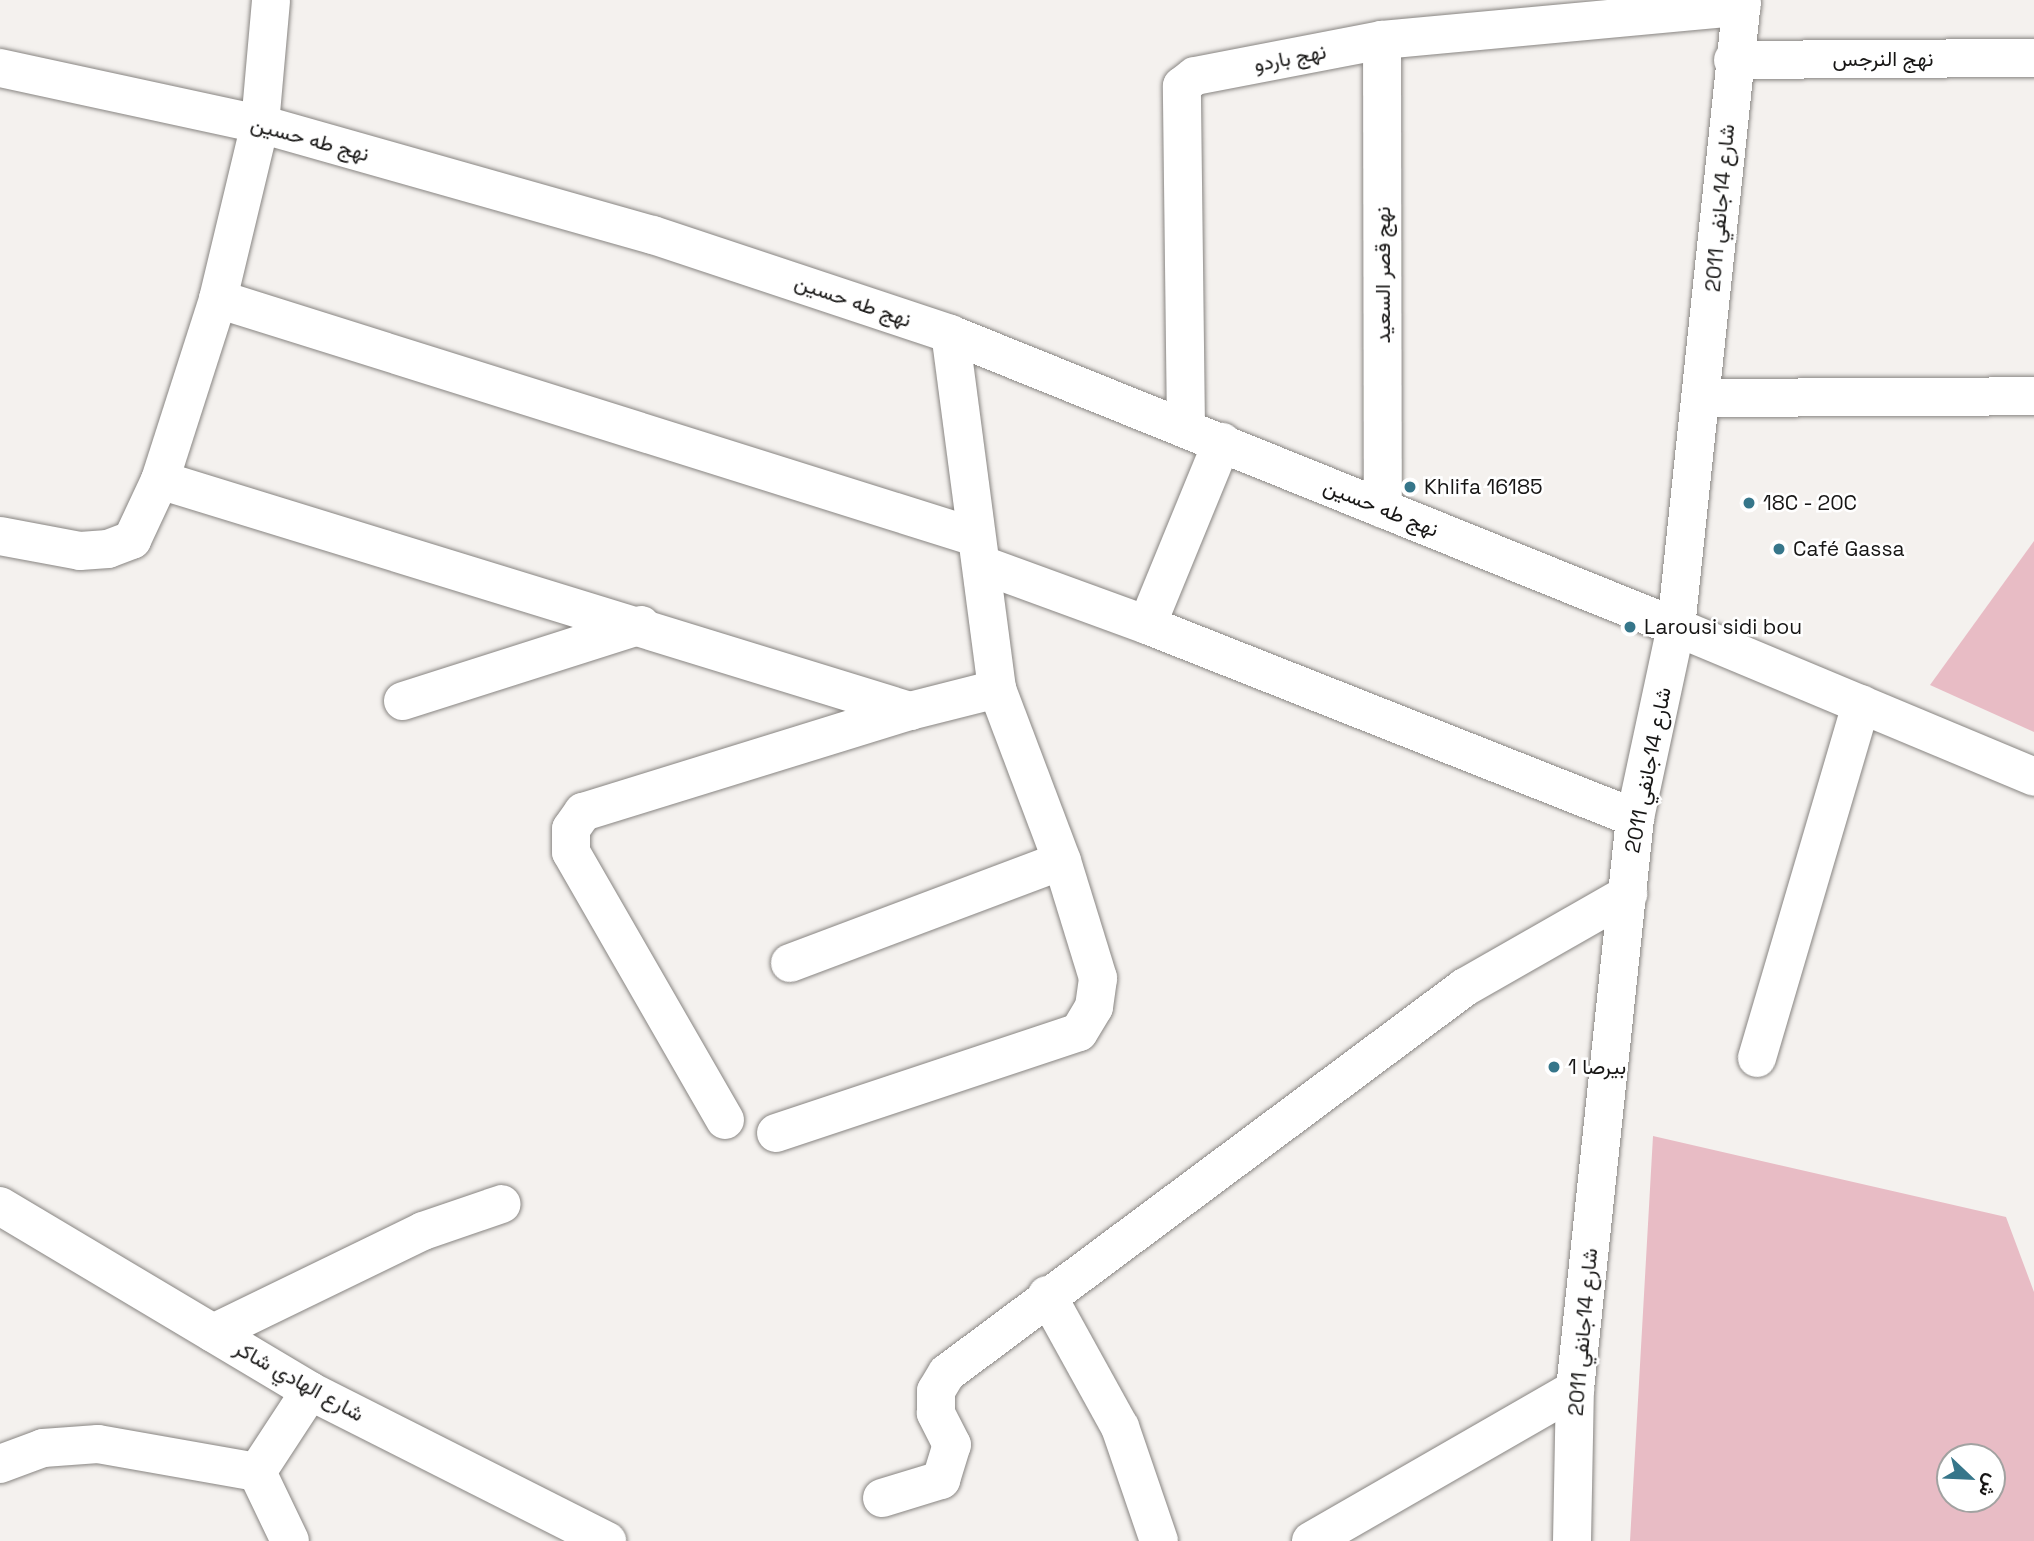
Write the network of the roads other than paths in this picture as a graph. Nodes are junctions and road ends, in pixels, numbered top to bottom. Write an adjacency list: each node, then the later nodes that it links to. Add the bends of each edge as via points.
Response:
1 (271, 0): 7 (street)
2 (1742, 3): 3 (street, نهج باردو); 5 (street, شارع 14جانفي 2011)
3 (1382, 40): 12 (street, نهج باردو, via 1195,76 1182,86); 15 (street, نهج قصر السعيد)
4 (2034, 58): 5 (street, نهج النرجس)
5 (1733, 60): 11 (street, شارع 14جانفي 2011)
6 (0, 68): 7 (street, نهج طه حسين)
7 (260, 124): 8 (street); 9 (street, نهج طه حسين, via 653,235)
8 (218, 299): 14 (street); 17 (street)
9 (950, 334): 12 (street, نهج طه حسين); 17 (street)
10 (2034, 396): 11 (street)
11 (1704, 398): 20 (street, شارع 14جانفي 2011)
12 (1185, 428): 13 (street, نهج طه حسين)
13 (1223, 442): 15 (street, نهج طه حسين); 19 (street)
14 (160, 480): 16 (street, via 132,540 108,549 80,551); 18 (street)
15 (1383, 509): 20 (street, نهج طه حسين)
16 (0, 536)
17 (979, 551): 19 (street); 21 (street)
18 (640, 625): 22 (street); 24 (street)
19 (1147, 625): 26 (street)
20 (1676, 627): 23 (street, نهج طه حسين); 26 (street, شارع 14جانفي 2011)
21 (998, 689): 24 (street); 27 (street)
22 (403, 701)
23 (1861, 704): 25 (street, نهج طه حسين); 30 (street)
24 (910, 711): 31 (street, via 583,812 571,829 571,852)
25 (2029, 770)
26 (1635, 818): 28 (street, شارع 14جانفي 2011)
27 (1062, 861): 29 (street); 32 (street, via 1098,978 1094,1007 1079,1032)
28 (1628, 894): 35 (street, via 1465,987); 37 (street, شارع 14جانفي 2011)
29 (790, 963)
30 (1757, 1058)
31 (724, 1120)
32 (776, 1133)
33 (502, 1204): 36 (street, via 423,1231)
34 (0, 1206): 36 (street, شارع الهادي شاكر)
35 (1047, 1295): 41 (street, via 947,1373 936,1391 936,1413 952,1445 941,1480); 44 (street, via 1120,1427)
36 (214, 1333): 38 (street, شارع الهادي شاكر)
37 (1575, 1389): 45 (street); 46 (street, شارع 14جانفي 2011)
38 (310, 1391): 40 (street); 43 (street, شارع الهادي شاكر)
39 (0, 1464): 40 (street, via 43,1448 98,1444)
40 (257, 1472): 42 (street)
41 (882, 1498)
42 (290, 1541)
43 (607, 1541)
44 (1159, 1541)
45 (1311, 1541)
46 (1572, 1541)

